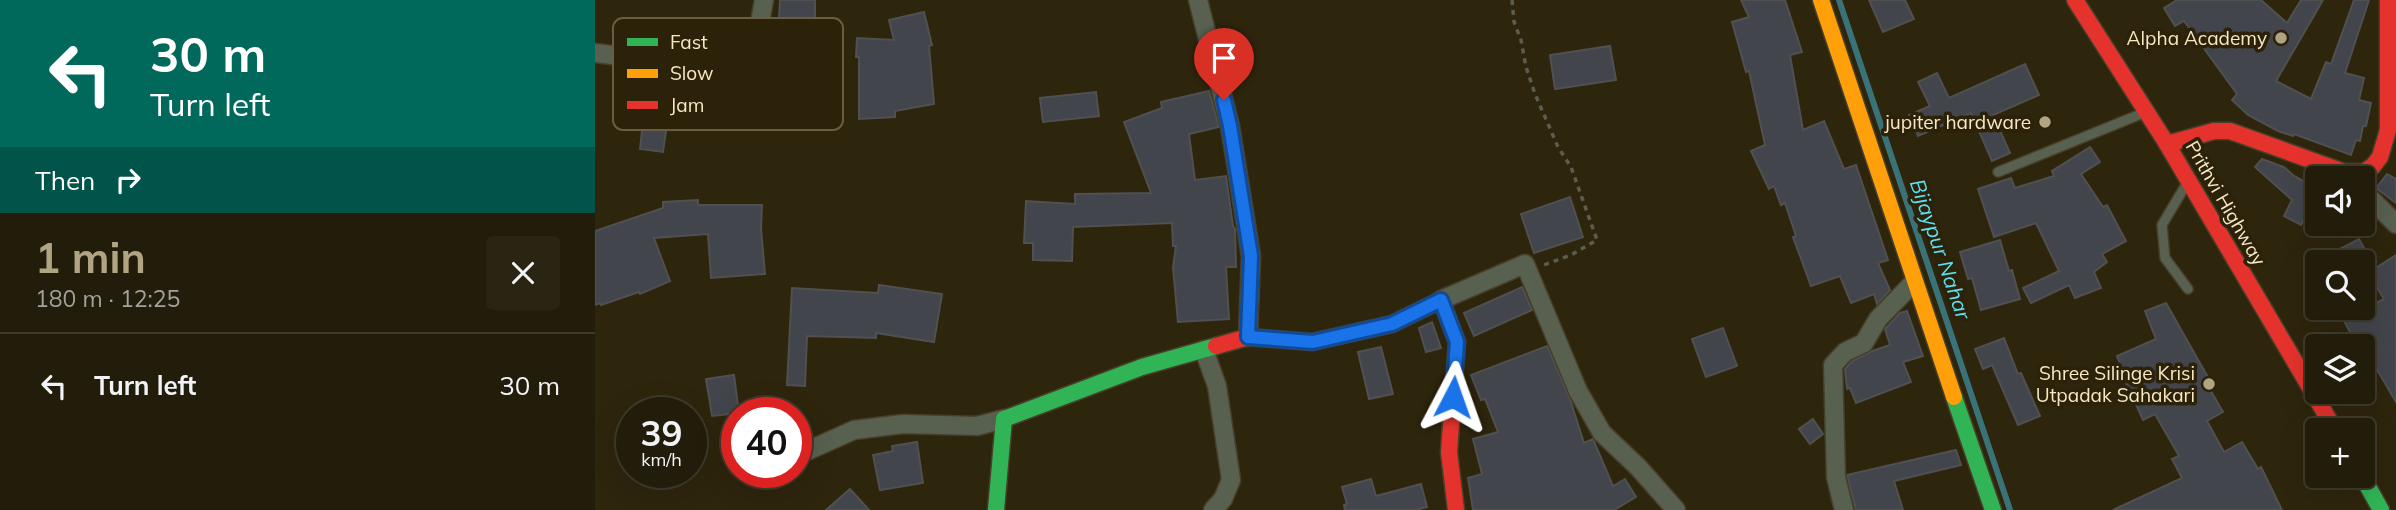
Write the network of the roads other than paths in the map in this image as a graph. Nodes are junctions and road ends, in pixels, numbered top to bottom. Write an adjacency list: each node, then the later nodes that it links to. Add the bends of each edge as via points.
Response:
1 (764, 0): 6 (street)
2 (1198, 0): 20 (street, via 1230,126 1251,256)
3 (1821, 0): 17 (main road)
4 (2075, 0): 9 (main road, Prithvi Highway)
5 (2388, 0): 12 (main road, via 2388,130)
6 (761, 18)
7 (595, 53): 8 (street)
8 (613, 55)
9 (2146, 112): 10 (main road, Prithvi Highway); 13 (lane)
10 (2167, 144): 11 (main road, via 2230,131); 14 (main road, Prithvi Highway)
11 (2323, 166)
12 (2373, 166)
13 (1998, 172)
14 (2188, 181): 18 (lane, via 2162,225 2165,258); 22 (main road, Prithvi Highway)
15 (2375, 203): 16 (street)
16 (2396, 224)
17 (1914, 282): 31 (street, via 1878,319 1864,343 1845,352 1833,365 1836,477); 32 (main road)
18 (2188, 289)
19 (1441, 300): 20 (main road, via 1392,324 1313,342); 29 (main road, via 1457,342 1449,452); 30 (street, via 1525,264 1578,391 1602,433)
20 (1248, 337): 21 (main road)
21 (1204, 350): 23 (main road, via 1142,367); 28 (street, via 1217,386 1231,480)
22 (2328, 418)
23 (1004, 419): 24 (street, via 977,426 903,424 854,430); 27 (main road)
24 (812, 449)
25 (2367, 488): 26 (main road)
26 (2376, 508)
27 (996, 510)
28 (1213, 510)
29 (1456, 510)
30 (1676, 510)
31 (1844, 510)
32 (1993, 510)

